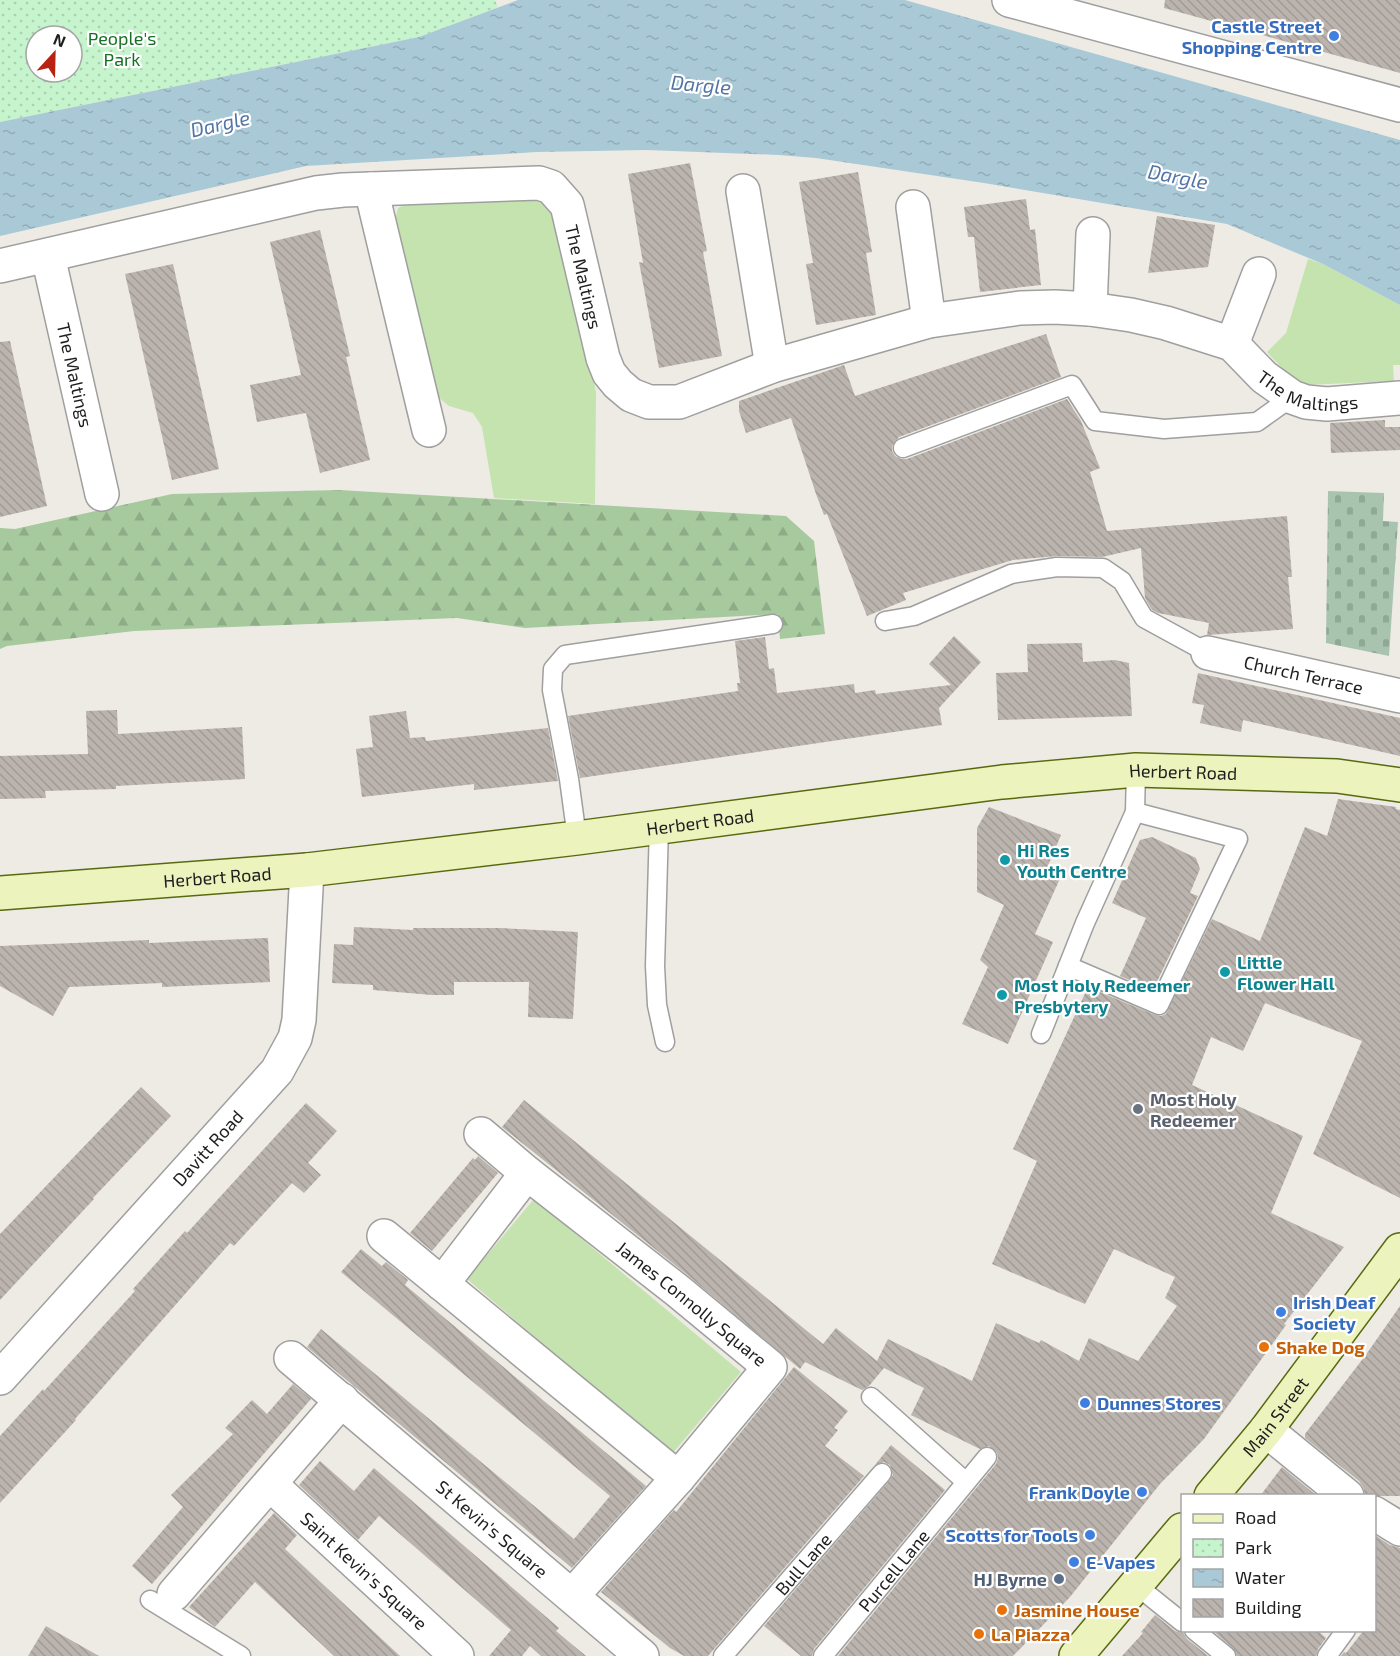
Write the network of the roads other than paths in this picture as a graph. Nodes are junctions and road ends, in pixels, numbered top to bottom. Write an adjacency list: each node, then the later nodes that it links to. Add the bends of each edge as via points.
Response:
1 (1009, 0): 2 (street)
2 (1400, 105)
3 (371, 189): 7 (street, The Maltings, via 316,193); 13 (street, The Maltings, via 539,183 551,187 567,205 603,358 609,373 631,395 649,402 680,402); 16 (street)
4 (743, 191): 13 (street)
5 (913, 207): 11 (street)
6 (1093, 234): 10 (street)
7 (48, 256): 8 (street, The Maltings); 18 (street, The Maltings)
8 (0, 266)
9 (1259, 274): 12 (street)
10 (1090, 309): 11 (street, The Maltings, via 1020,308); 12 (street, The Maltings, via 1166,323)
11 (929, 321): 13 (street, The Maltings)
12 (1232, 344): 14 (street, The Maltings, via 1264,377)
13 (772, 366)
14 (1292, 397): 15 (street, The Maltings, via 1327,404); 17 (lane, via 1257,422 1164,429 1095,421 1072,385)
15 (1400, 398)
16 (429, 430)
17 (903, 448)
18 (102, 494)
19 (885, 621): 21 (lane, via 914,616 1011,574 1057,567 1103,568 1122,581 1143,618)
20 (773, 624): 27 (lane, via 565,655 553,669 552,690)
21 (1208, 653): 22 (street, Church Terrace)
22 (1400, 696)
23 (1136, 770): 24 (street, Herbert Road, via 1337,776); 25 (lane); 26 (street, Herbert Road, via 995,782)
24 (1400, 785)
25 (1134, 812): 30 (lane); 30 (lane, via 1238,839 1159,1005)
26 (659, 826): 27 (street, Herbert Road); 32 (lane, via 655,966 657,1005)
27 (577, 838): 28 (street, Herbert Road)
28 (307, 870): 29 (street, Herbert Road); 39 (street, Davitt Road, via 299,1020 295,1038 277,1071)
29 (0, 893)
30 (1068, 966): 31 (lane)
31 (1041, 1034)
32 (665, 1042)
33 (481, 1134): 34 (street, James Connolly Square)
34 (527, 1173): 37 (street); 45 (street, James Connolly Square, via 770,1367)
35 (384, 1236): 37 (street)
36 (1400, 1250): 42 (street, Main Street)
37 (442, 1284): 45 (street)
38 (291, 1358): 41 (street, St Kevin's Square)
39 (0, 1378)
40 (871, 1398): 46 (lane)
41 (342, 1400): 47 (street); 54 (street, St Kevin's Square)
42 (1266, 1430): 48 (street, Main Street); 49 (street)
43 (987, 1457): 46 (lane, Purcell Lane)
44 (882, 1473): 62 (lane, Bull Lane)
45 (678, 1478): 54 (street, James Connolly Square)
46 (966, 1482): 63 (lane, Purcell Lane)
47 (270, 1484): 55 (street); 60 (street, Saint Kevin's Square)
48 (1213, 1494)
49 (1345, 1494)
50 (1376, 1514): 51 (street)
51 (1400, 1529)
52 (1181, 1531): 53 (street)
53 (1136, 1586): 56 (lane); 64 (street)
54 (572, 1596): 61 (street, St Kevin's Square)
55 (162, 1597): 59 (lane)
56 (1181, 1621)
57 (1196, 1632): 65 (lane)
58 (1345, 1632): 66 (lane)
59 (234, 1654)
60 (457, 1656)
61 (642, 1656)
62 (723, 1656)
63 (823, 1656)
64 (1076, 1656)
65 (1226, 1656)
66 (1327, 1656)

